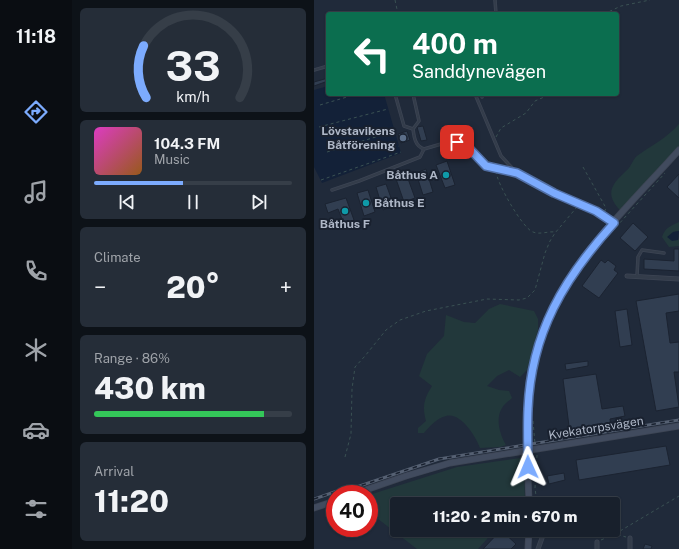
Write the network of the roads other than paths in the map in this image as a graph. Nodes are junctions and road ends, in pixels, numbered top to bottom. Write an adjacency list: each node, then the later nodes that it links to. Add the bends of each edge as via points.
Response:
1 (494, 0): 2 (lane)
2 (496, 12)
3 (326, 67): 4 (lane)
4 (314, 70)
5 (396, 96): 8 (lane, via 404,126)
6 (413, 96): 8 (lane, via 419,121)
7 (476, 96): 11 (lane, via 501,156)
8 (413, 129): 9 (lane, via 416,144)
9 (424, 149): 11 (lane, via 448,142 461,143 486,166); 12 (lane, via 420,157)
10 (679, 150): 13 (street)
11 (517, 173): 13 (lane, via 604,215)
12 (332, 190)
13 (614, 223): 19 (street, via 572,273 547,321 532,375 528,409)
14 (664, 253): 16 (lane, via 642,250 638,257)
15 (626, 276): 16 (street)
16 (636, 277): 17 (street)
17 (679, 279)
18 (679, 426): 19 (street, Kvekatorpsvägen)
19 (528, 450): 20 (street, Kvekatorpsvägen, via 438,466); 21 (street)
20 (378, 486)
21 (529, 497)
22 (326, 504): 23 (street)
23 (314, 508)
24 (529, 537): 28 (street)
25 (541, 537): 29 (street)
26 (630, 538): 31 (street)
27 (597, 542): 30 (street)
28 (528, 549)
29 (538, 549)
30 (597, 549)
31 (630, 549)

